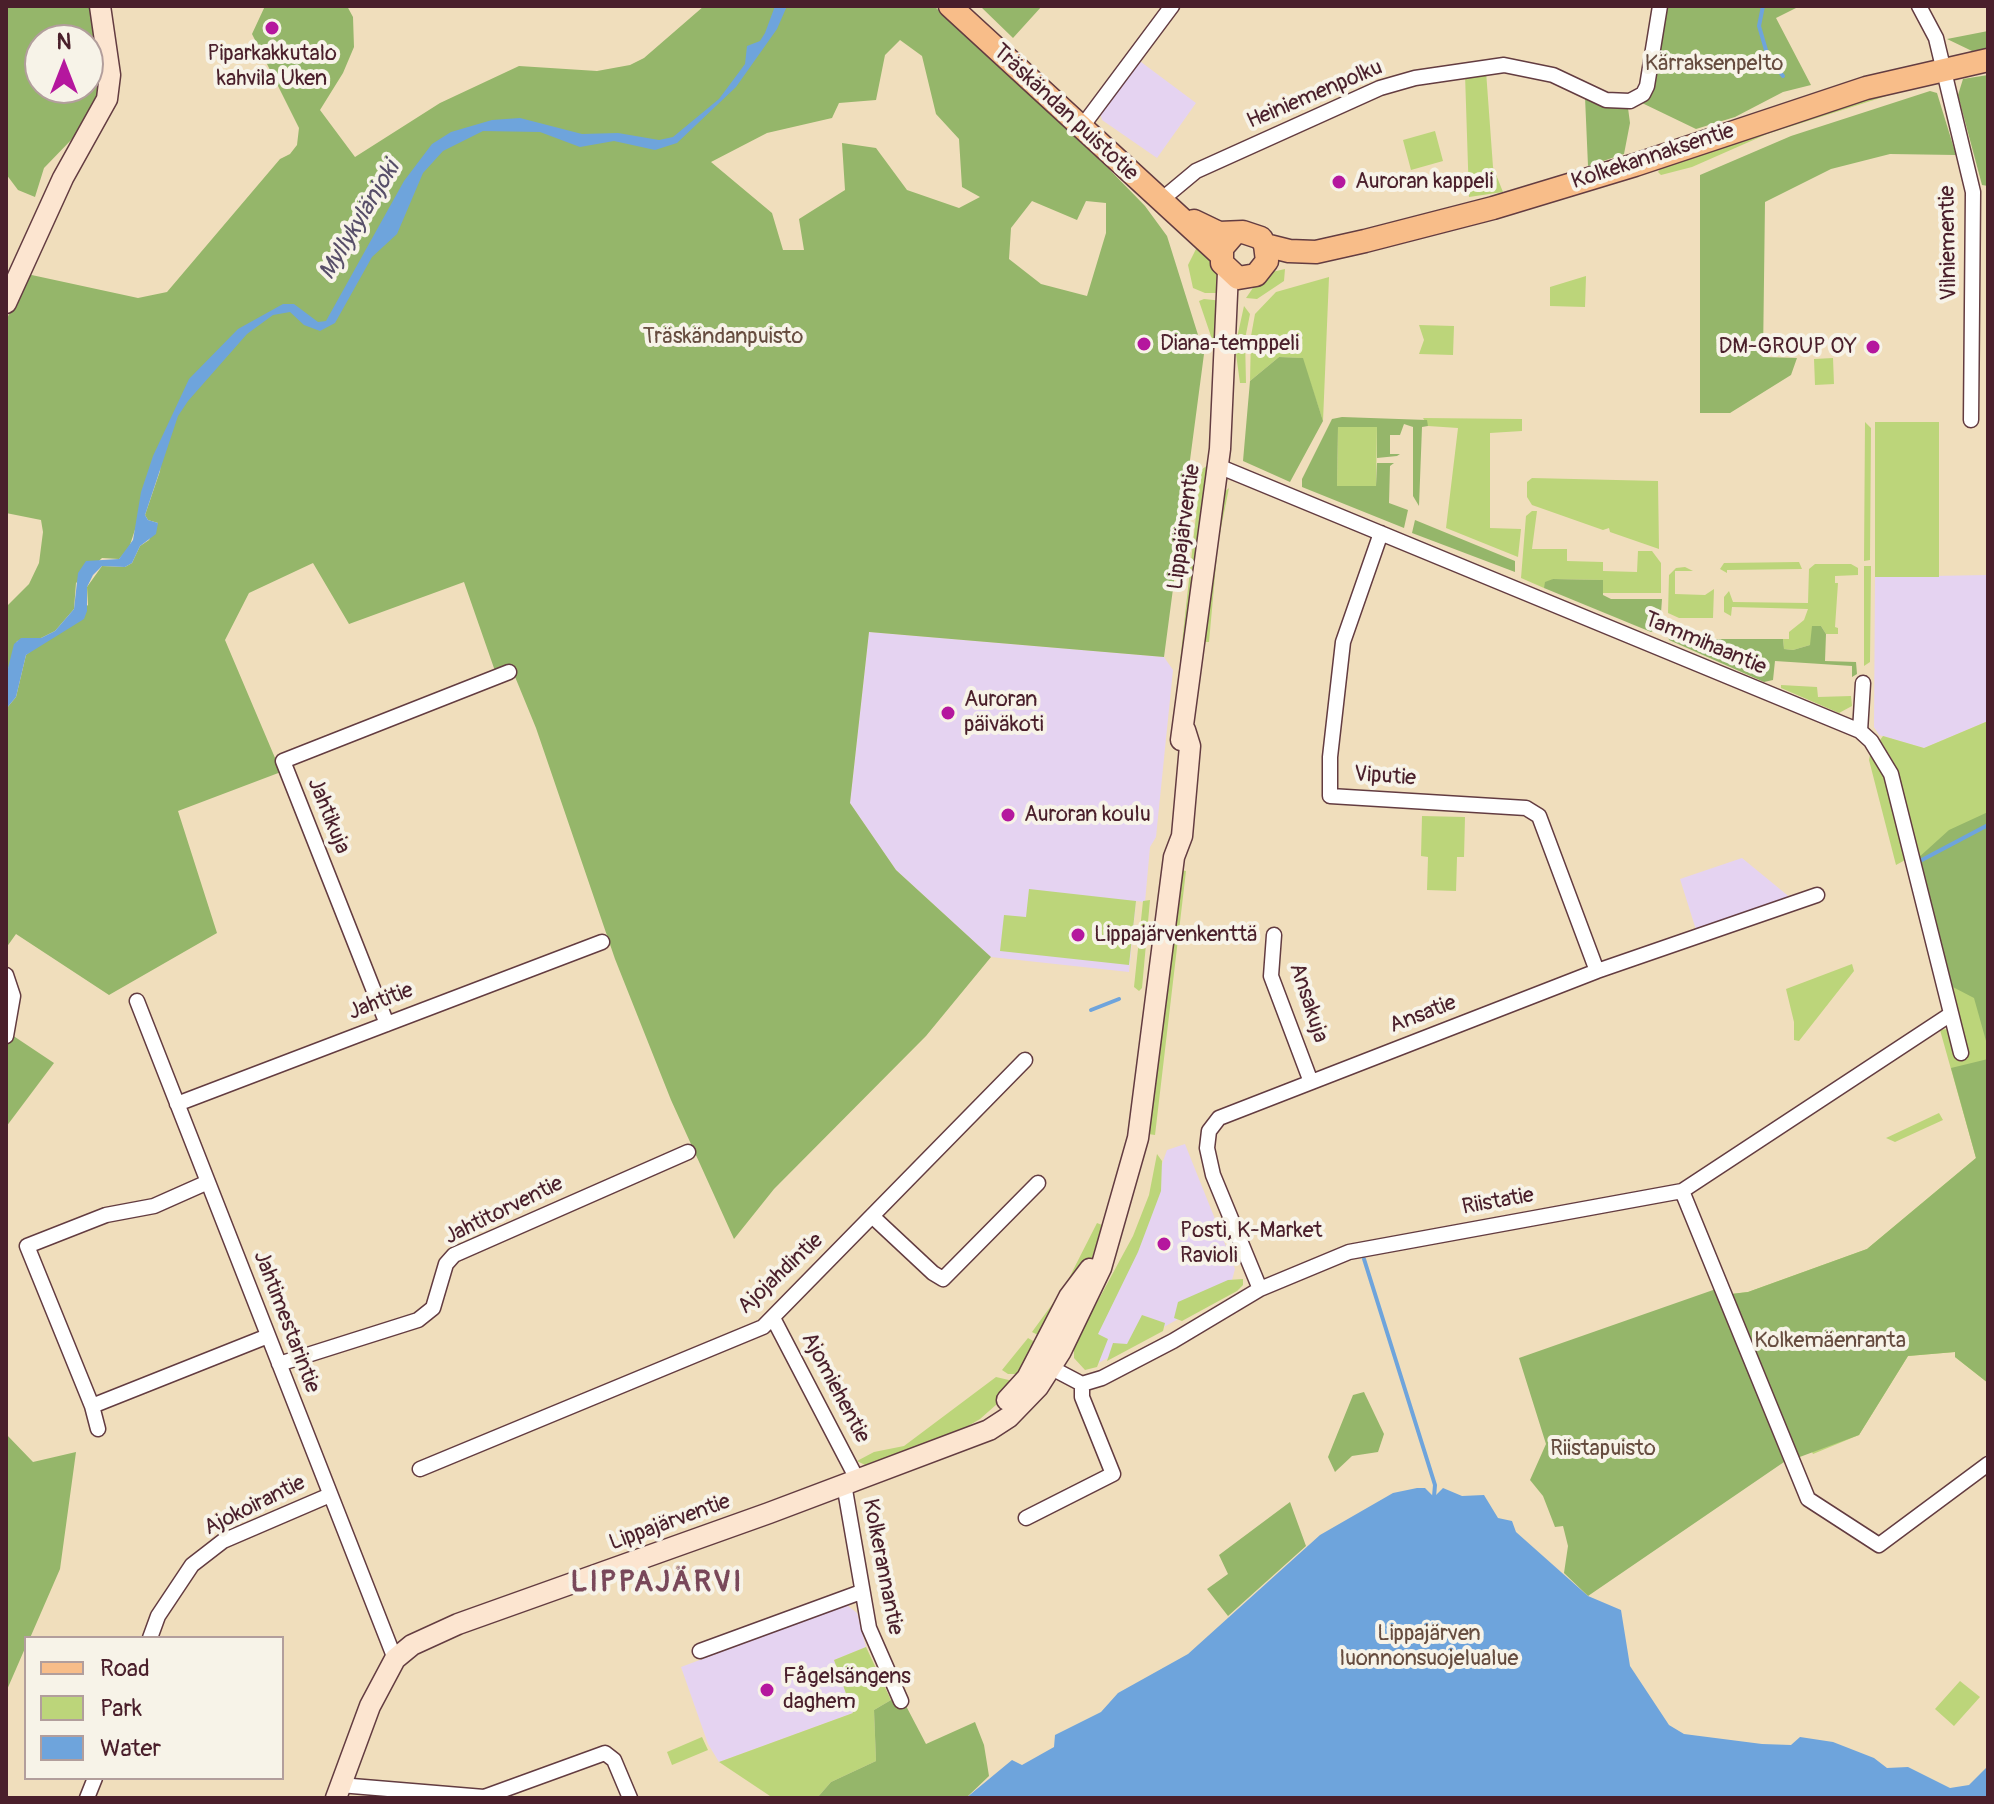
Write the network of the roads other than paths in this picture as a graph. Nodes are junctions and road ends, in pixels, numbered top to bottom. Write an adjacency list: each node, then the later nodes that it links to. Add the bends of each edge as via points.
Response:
1 (100, 6): 15 (main road, via 110,91 44,215)
2 (950, 6): 8 (main road, Träskändan puistotie)
3 (1172, 6): 8 (street)
4 (1660, 6): 9 (street, Heiniemenpolku, via 1647,86 1630,101 1606,100 1553,75 1504,65 1415,78 1380,88 1196,171)
5 (1919, 6): 7 (street, Vilniementie, via 1936,38)
6 (1988, 60): 7 (main road, Kolkekannaksentie)
7 (1943, 68): 13 (main road, Kolkekannaksentie, via 1808,105 1493,208); 16 (street, Vilniementie, via 1973,192)
8 (1081, 128): 9 (main road, Träskändan puistotie)
9 (1160, 201): 10 (main road, Träskändan puistotie)
10 (1181, 218): 11 (main road, Träskändan puistotie); 14 (main road, Träskändan puistotie)
11 (1234, 234): 12 (main road, Träskändan puistotie, via 1251,233); 14 (main road, via 1226,240)
12 (1265, 245): 13 (main road, Kolkekannaksentie); 14 (main road, via 1268,255)
13 (1316, 252): 14 (main road, Kolkekannaksentie, via 1300,261)
14 (1240, 268): 17 (main road, Lippajärventie, via 1228,330)
15 (6, 303)
16 (1971, 420)
17 (1218, 466): 18 (street, Tammihaantie); 44 (main road, Lippajärventie, via 1185,730 1190,746 1180,847 1174,857 1138,1138 1108,1243 1069,1297)
18 (1381, 533): 21 (street, Tammihaantie); 25 (street, Viputie, via 1343,642 1330,796 1526,808 1539,816)
19 (509, 672): 29 (street, Jahtikuja, via 283,761)
20 (1863, 683): 21 (street)
21 (1860, 731): 28 (street, via 1891,774)
22 (1817, 895): 25 (street, Ansatie)
23 (1274, 935): 33 (street, Ansakuja, via 1271,976)
24 (602, 942): 29 (street, Jahtitie)
25 (1597, 971): 33 (street, Ansatie)
26 (6, 975): 30 (street, via 13,996)
27 (137, 1001): 34 (street, Jahtimestarintie)
28 (1951, 1014): 31 (street); 38 (street, Riistatie)
29 (387, 1024): 34 (street, Jahtitie)
30 (6, 1036)
31 (1961, 1053)
32 (1025, 1060): 39 (street, Ajojahdintie)
33 (1311, 1082): 40 (street, Ansatie, via 1219,1118 1209,1131 1213,1175)
34 (177, 1104): 36 (street, Jahtimestarintie)
35 (688, 1152): 43 (street, Jahtitorventie, via 454,1255 446,1264 433,1308 418,1320)
36 (208, 1182): 42 (street, Jahtimestarintie); 46 (street, via 154,1206 106,1215 27,1246)
37 (1038, 1183): 39 (street, via 943,1279)
38 (1682, 1191): 40 (street, Riistatie, via 1349,1252); 48 (street, via 1808,1499 1879,1545)
39 (872, 1216): 41 (street, Ajojahdintie)
40 (1260, 1289): 45 (street, Riistatie, via 1173,1341)
41 (773, 1318): 49 (street, Ajojahdintie, via 754,1332); 50 (street, Ajomiehentie)
42 (268, 1336): 43 (street, Jahtimestarintie); 46 (street)
43 (279, 1364): 51 (street, Jahtimestarintie)
44 (1044, 1364): 45 (street); 50 (main road, Lippajärventie, via 972,1435)
45 (1082, 1384): 52 (street, via 1082,1397 1113,1474)
46 (92, 1406): 47 (street)
47 (98, 1429)
48 (1988, 1464)
49 (420, 1469)
50 (851, 1482): 53 (street, Kolkerannantie); 56 (main road, Lippajärventie, via 429,1635)
51 (330, 1495): 54 (street, Ajokoirantie, via 223,1541 192,1565); 56 (street, Jahtimestarintie)
52 (1026, 1518)
53 (861, 1592): 55 (street); 57 (street, Kolkerannantie, via 874,1644)
54 (151, 1636)
55 (700, 1651)
56 (395, 1659): 58 (main road, Lippajärventie, via 370,1706)
57 (901, 1701)
58 (338, 1792): 59 (street, via 484,1797 605,1753 614,1760)
59 (630, 1798)

